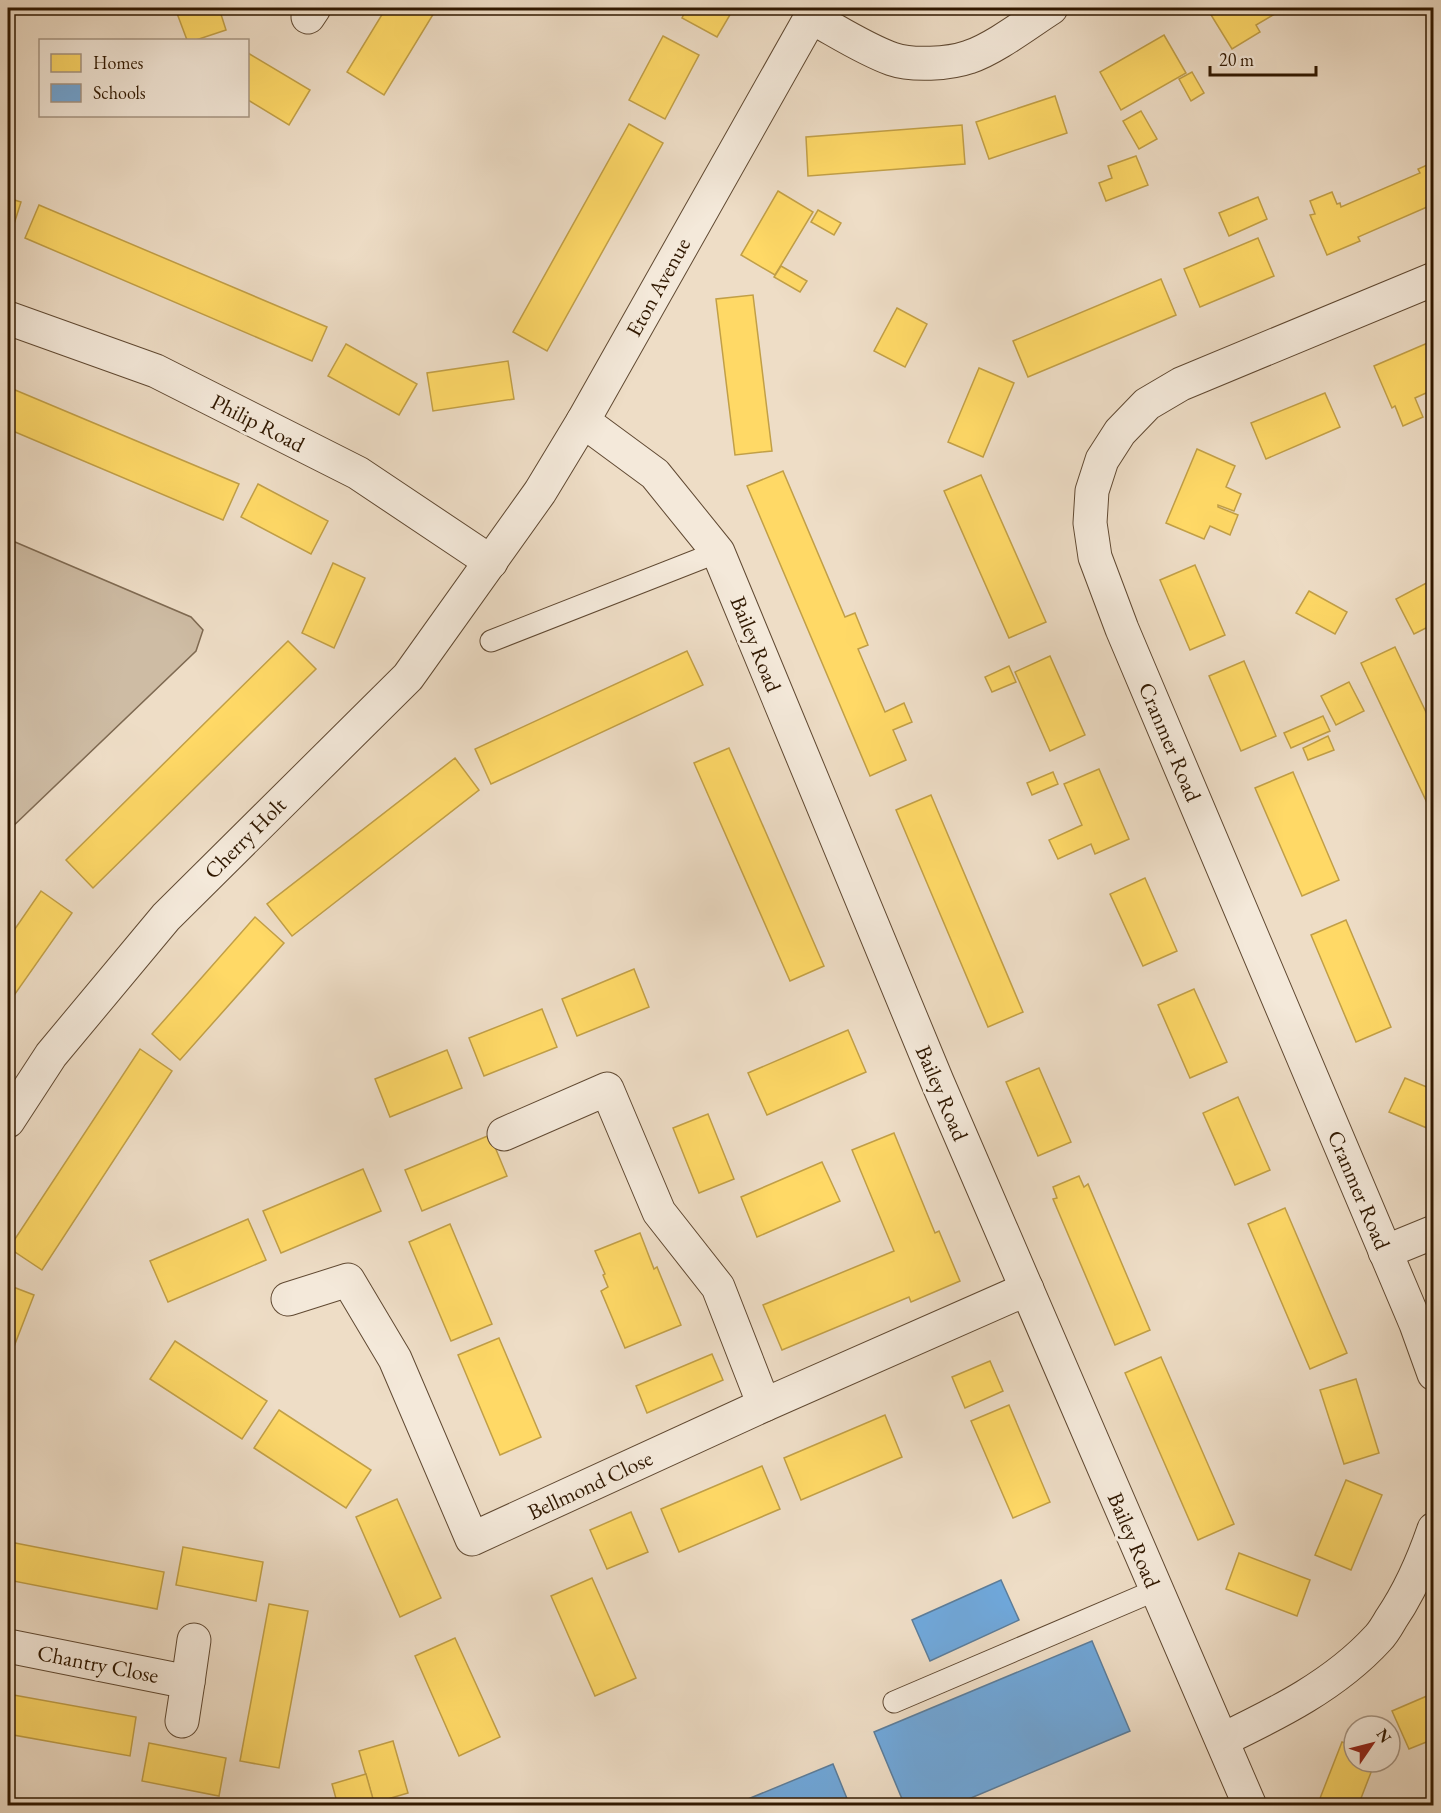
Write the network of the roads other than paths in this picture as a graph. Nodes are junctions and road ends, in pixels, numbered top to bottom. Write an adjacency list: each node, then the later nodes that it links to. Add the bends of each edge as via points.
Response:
1 (1052, 8): 2 (street, via 969,57 932,63 894,59)
2 (814, 12): 5 (street, Eton Avenue)
3 (1434, 279): 12 (street, Cranmer Road, via 1181,384 1147,404 1120,432 1102,460 1092,491 1090,524 1095,557 1122,628)
4 (8, 318): 7 (street, Philip Road, via 156,371 358,473)
5 (583, 421): 6 (street, Bailey Road, via 655,474); 7 (street, Eton Avenue)
6 (718, 552): 8 (lane); 13 (street, Bailey Road, via 937,1081)
7 (491, 562): 9 (street, Cherry Holt, via 408,677 165,917 51,1054)
8 (491, 641)
9 (8, 1121)
10 (504, 1134): 16 (street, via 607,1089 659,1212 718,1287)
11 (1434, 1232): 12 (street)
12 (1386, 1252): 15 (street, Cranmer Road)
13 (1028, 1289): 16 (street, Bellmond Close); 18 (street, Bailey Road)
14 (288, 1299): 16 (street, Bellmond Close, via 348,1280 395,1359 472,1539)
15 (1434, 1374)
16 (764, 1405)
17 (1434, 1529): 24 (street, via 1402,1602 1379,1637 1343,1671 1311,1693)
18 (1156, 1590): 22 (lane); 24 (street, Bailey Road)
19 (194, 1640): 21 (street, Chantry Close)
20 (8, 1646): 21 (street, Chantry Close)
21 (188, 1682): 23 (street, Chantry Close)
22 (894, 1702)
23 (182, 1721)
24 (1222, 1740): 25 (street, Bailey Road)
25 (1250, 1806)

